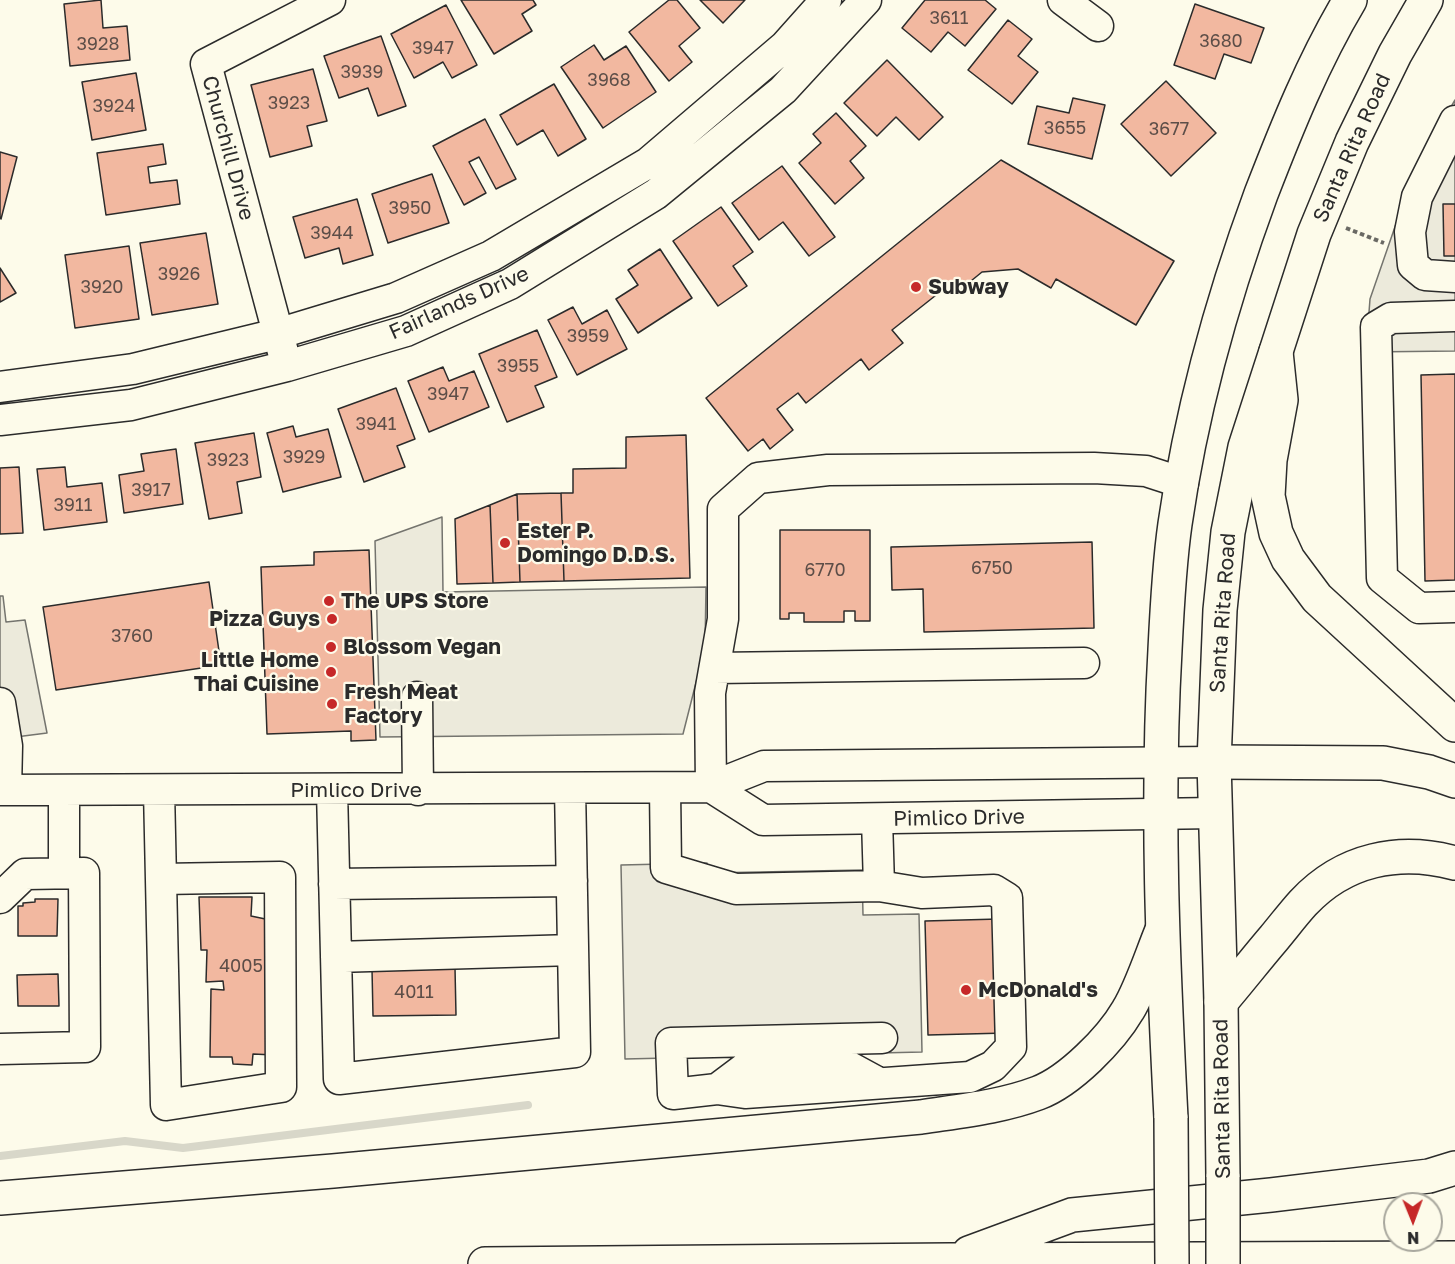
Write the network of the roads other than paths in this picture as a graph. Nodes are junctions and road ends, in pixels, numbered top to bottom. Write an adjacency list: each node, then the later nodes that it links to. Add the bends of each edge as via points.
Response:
1 (330, 0): 11 (street, Churchill Drive, via 206,64)
2 (826, 0): 11 (street, Fairlands Drive, via 785,46 648,163 491,256 396,298)
3 (867, 0): 13 (street, Fairlands Drive, via 783,90 656,194 510,284 406,331)
4 (1063, 0): 7 (street)
5 (1350, 0): 16 (main road, via 1293,110 1250,224 1220,316)
6 (1426, 0): 12 (main road, Santa Rita Road, via 1352,142 1314,234)
7 (1098, 26)
8 (1455, 121): 9 (street, via 1417,196 1410,232 1413,265 1425,275)
9 (1455, 277)
10 (1455, 316): 17 (street, via 1391,318 1376,327 1382,578 1419,608)
11 (277, 334): 13 (street, Churchill Drive); 14 (street, Fairlands Drive, via 133,369)
12 (1276, 352): 22 (main road, via 1281,400 1268,496 1284,550 1317,598); 23 (main road, Santa Rita Road, via 1245,447 1228,532 1220,610)
13 (287, 366): 15 (street, Fairlands Drive, via 131,405)
14 (0, 387)
15 (0, 420)
16 (1183, 483): 19 (street, via 1146,471 1094,468 828,470 758,478 723,509 723,619); 24 (main road, via 1167,608)
17 (1455, 607)
18 (1084, 663): 19 (street)
19 (715, 668): 26 (street, via 710,693)
20 (417, 697): 33 (street)
21 (0, 703): 29 (street, via 8,747)
22 (1455, 725)
23 (1214, 762): 24 (street, Pimlico Drive); 25 (main road, via 1383,763); 34 (main road, Santa Rita Road)
24 (1161, 764): 26 (street, Pimlico Drive, via 764,766); 35 (main road)
25 (1455, 781)
26 (711, 787): 27 (street, Pimlico Drive); 36 (street, Pimlico Drive, via 763,820)
27 (665, 788): 28 (street, Pimlico Drive); 42 (street, via 666,868 736,889)
28 (570, 789): 33 (street, Pimlico Drive); 40 (street)
29 (3, 790): 30 (street, Pimlico Drive)
30 (64, 790): 31 (street, Pimlico Drive); 38 (street)
31 (159, 790): 32 (street, Pimlico Drive); 39 (street)
32 (332, 790): 33 (street, Pimlico Drive); 41 (street)
33 (418, 790)
34 (1215, 813): 35 (street, Pimlico Drive); 47 (main road, Santa Rita Road)
35 (1161, 814): 36 (street, Pimlico Drive); 44 (main road)
36 (877, 819): 42 (street)
37 (1455, 864): 47 (main road, via 1402,855 1357,865 1329,880 1304,901)
38 (64, 873): 43 (street, via 25,874); 49 (street, via 84,873 85,1047)
39 (161, 879): 39 (street, via 166,1105 281,1087 280,877)
40 (572, 881): 41 (street); 45 (street)
41 (334, 884): 46 (street)
42 (879, 886): 48 (street, via 922,893 994,890 1007,898 1011,1047 993,1066 970,1077 745,1093 717,1089 673,1094 670,1043)
43 (0, 898)
44 (1162, 930): 51 (main road, via 1128,1010 1097,1051 1040,1093 985,1108 380,1167); 55 (main road, bridge, via 1171,1118)
45 (573, 950): 46 (street); 46 (street, via 575,1052 339,1079)
46 (336, 957)
47 (1221, 1002): 56 (main road, Santa Rita Road, bridge)
48 (882, 1038)
49 (0, 1049)
50 (1455, 1168): 53 (main road, via 1417,1178 1072,1215)
51 (0, 1198)
52 (1455, 1258): 53 (main road)
53 (950, 1260): 54 (main road)
54 (485, 1264)
55 (1172, 1264)
56 (1223, 1264)

